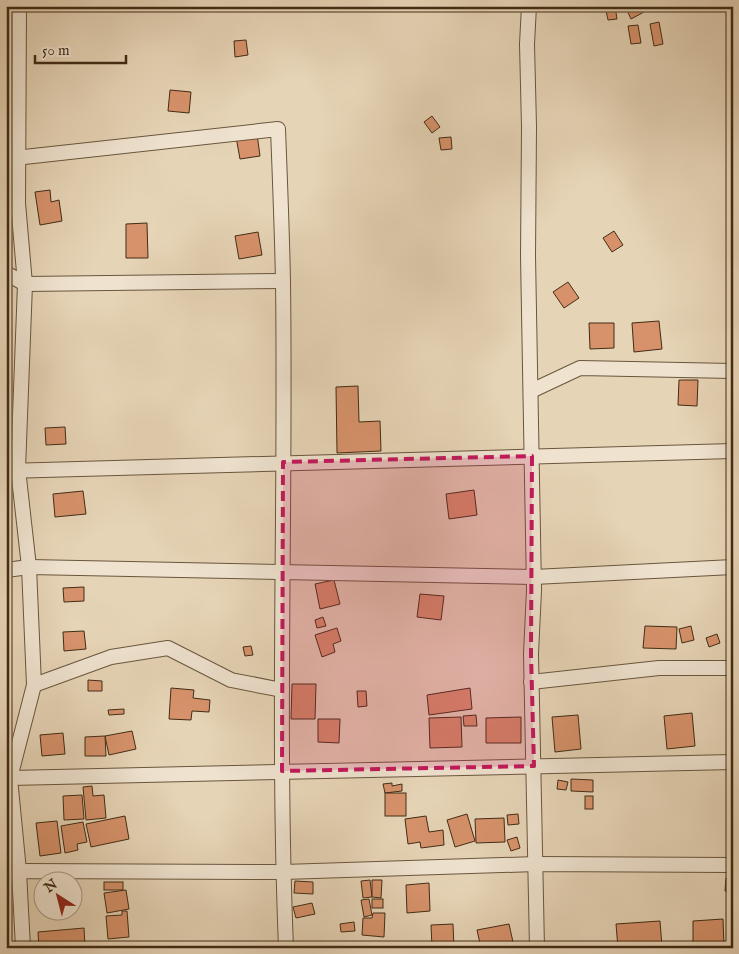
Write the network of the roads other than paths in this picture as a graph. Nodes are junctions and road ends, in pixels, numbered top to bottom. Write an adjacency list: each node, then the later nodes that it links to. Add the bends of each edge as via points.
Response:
1 (19, 6): 3 (street)
2 (529, 6): 8 (street)
3 (12, 158): 5 (street, via 278,129); 6 (street)
4 (6, 273): 6 (street)
5 (283, 281): 6 (street); 11 (street)
6 (25, 284): 12 (street)
7 (733, 371): 8 (street, via 580,368)
8 (531, 391): 10 (street)
9 (733, 451): 10 (street)
10 (532, 456): 11 (street); 17 (street)
11 (283, 462): 12 (street); 16 (street)
12 (12, 470): 13 (street)
13 (29, 567): 15 (street); 16 (street); 20 (street)
14 (733, 567): 17 (street)
15 (6, 570)
16 (282, 572): 17 (street); 21 (street)
17 (534, 577): 19 (street)
18 (733, 668): 19 (street, via 659,668)
19 (531, 682): 24 (street)
20 (34, 685): 21 (street, via 111,657 168,648 231,680); 22 (street)
21 (282, 690): 25 (street)
22 (10, 761): 26 (street)
23 (733, 762): 24 (street)
24 (534, 766): 25 (street); 27 (street)
25 (282, 771): 26 (street); 30 (street)
26 (10, 778): 29 (street)
27 (536, 864): 28 (street); 30 (street); 33 (street)
28 (733, 865)
29 (13, 871): 30 (street); 31 (street)
30 (283, 872): 32 (street)
31 (23, 948)
32 (286, 948)
33 (537, 948)

